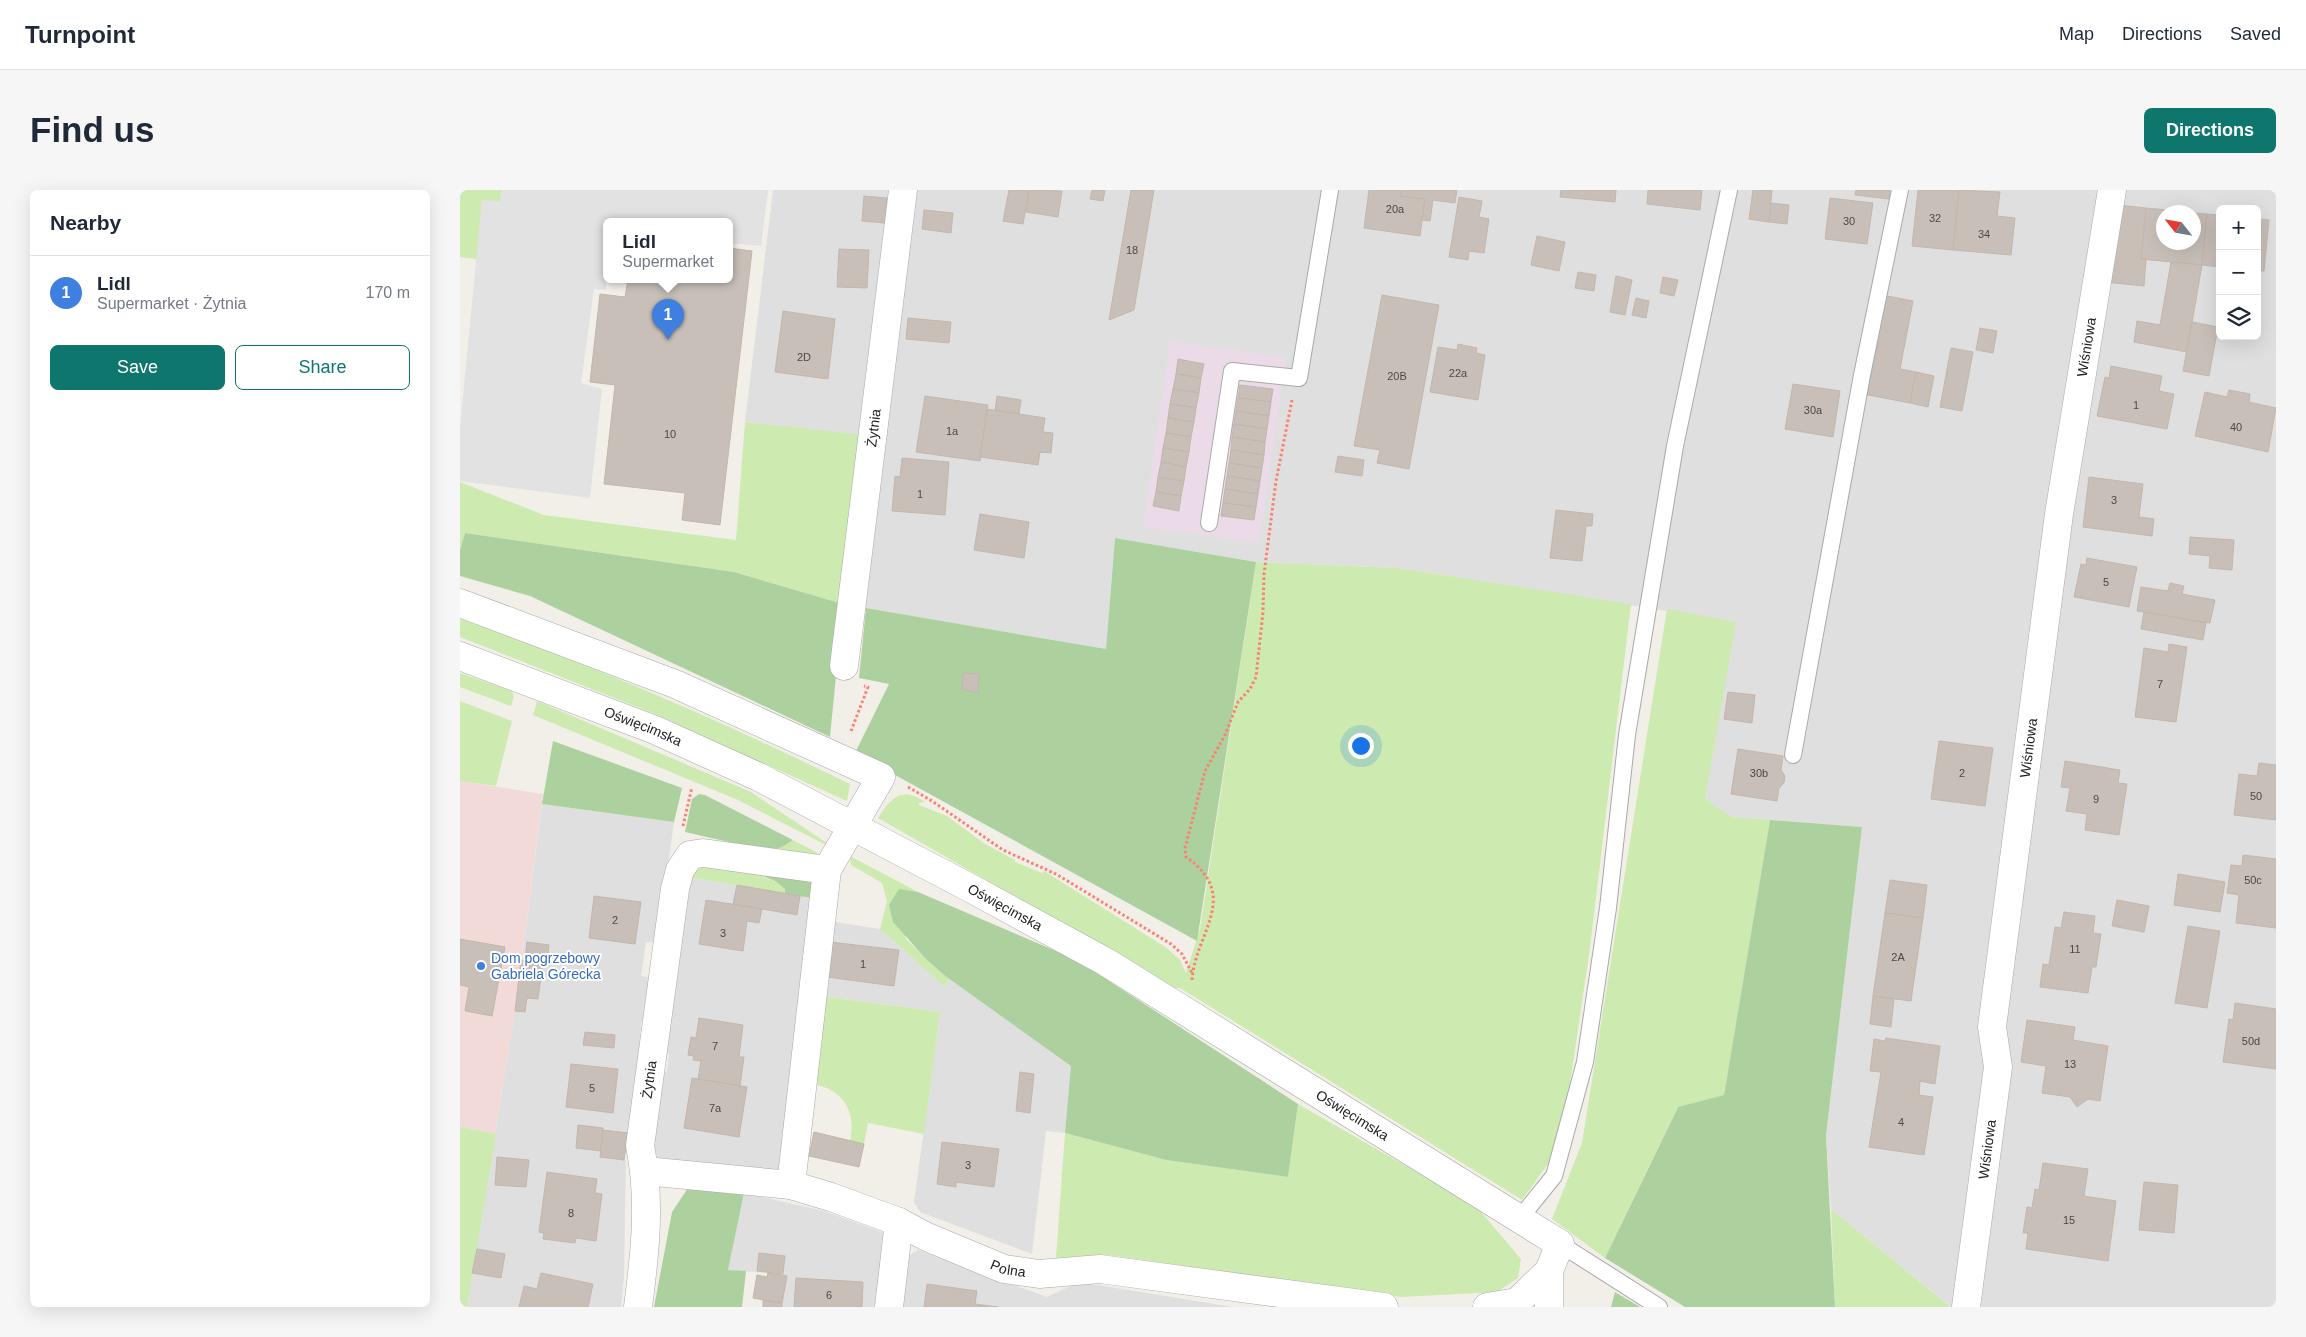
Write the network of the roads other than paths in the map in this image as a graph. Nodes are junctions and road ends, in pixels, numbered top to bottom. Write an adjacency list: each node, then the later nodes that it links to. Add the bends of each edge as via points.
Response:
1 (902, 190): 9 (street, Żytnia)
2 (1330, 190): 6 (lane, via 1299,378 1232,371)
3 (1729, 190): 15 (lane, via 1675,446 1627,735 1608,908 1585,1062 1554,1176)
4 (1900, 190): 10 (lane, via 1862,375)
5 (2112, 190): 25 (street, Wiśniowa, via 2058,524 1992,1027 1998,1067)
6 (1209, 522)
7 (460, 603): 11 (street, via 675,684 881,777)
8 (460, 656): 11 (street, Oświęcimska, via 655,730 759,778)
9 (844, 666)
10 (1793, 755)
11 (852, 828): 12 (street); 15 (street, Oświęcimska, via 1081,948)
12 (827, 870): 13 (street, Żytnia, via 711,853 690,855 680,870 640,1146); 14 (street)
13 (645, 1171): 14 (street, Polna); 19 (street, Żytnia, via 646,1251)
14 (791, 1185): 16 (street, Polna)
15 (1520, 1218): 17 (street, Oświęcimska)
16 (899, 1222): 20 (street); 21 (street, Polna, via 1004,1270 1039,1274 1100,1269)
17 (1560, 1244): 18 (street); 24 (lane)
18 (1549, 1271): 22 (street, via 1517,1302); 23 (street)
19 (638, 1307)
20 (889, 1307)
21 (1384, 1307)
22 (1487, 1307)
23 (1549, 1307)
24 (1659, 1307)
25 (1966, 1307)

